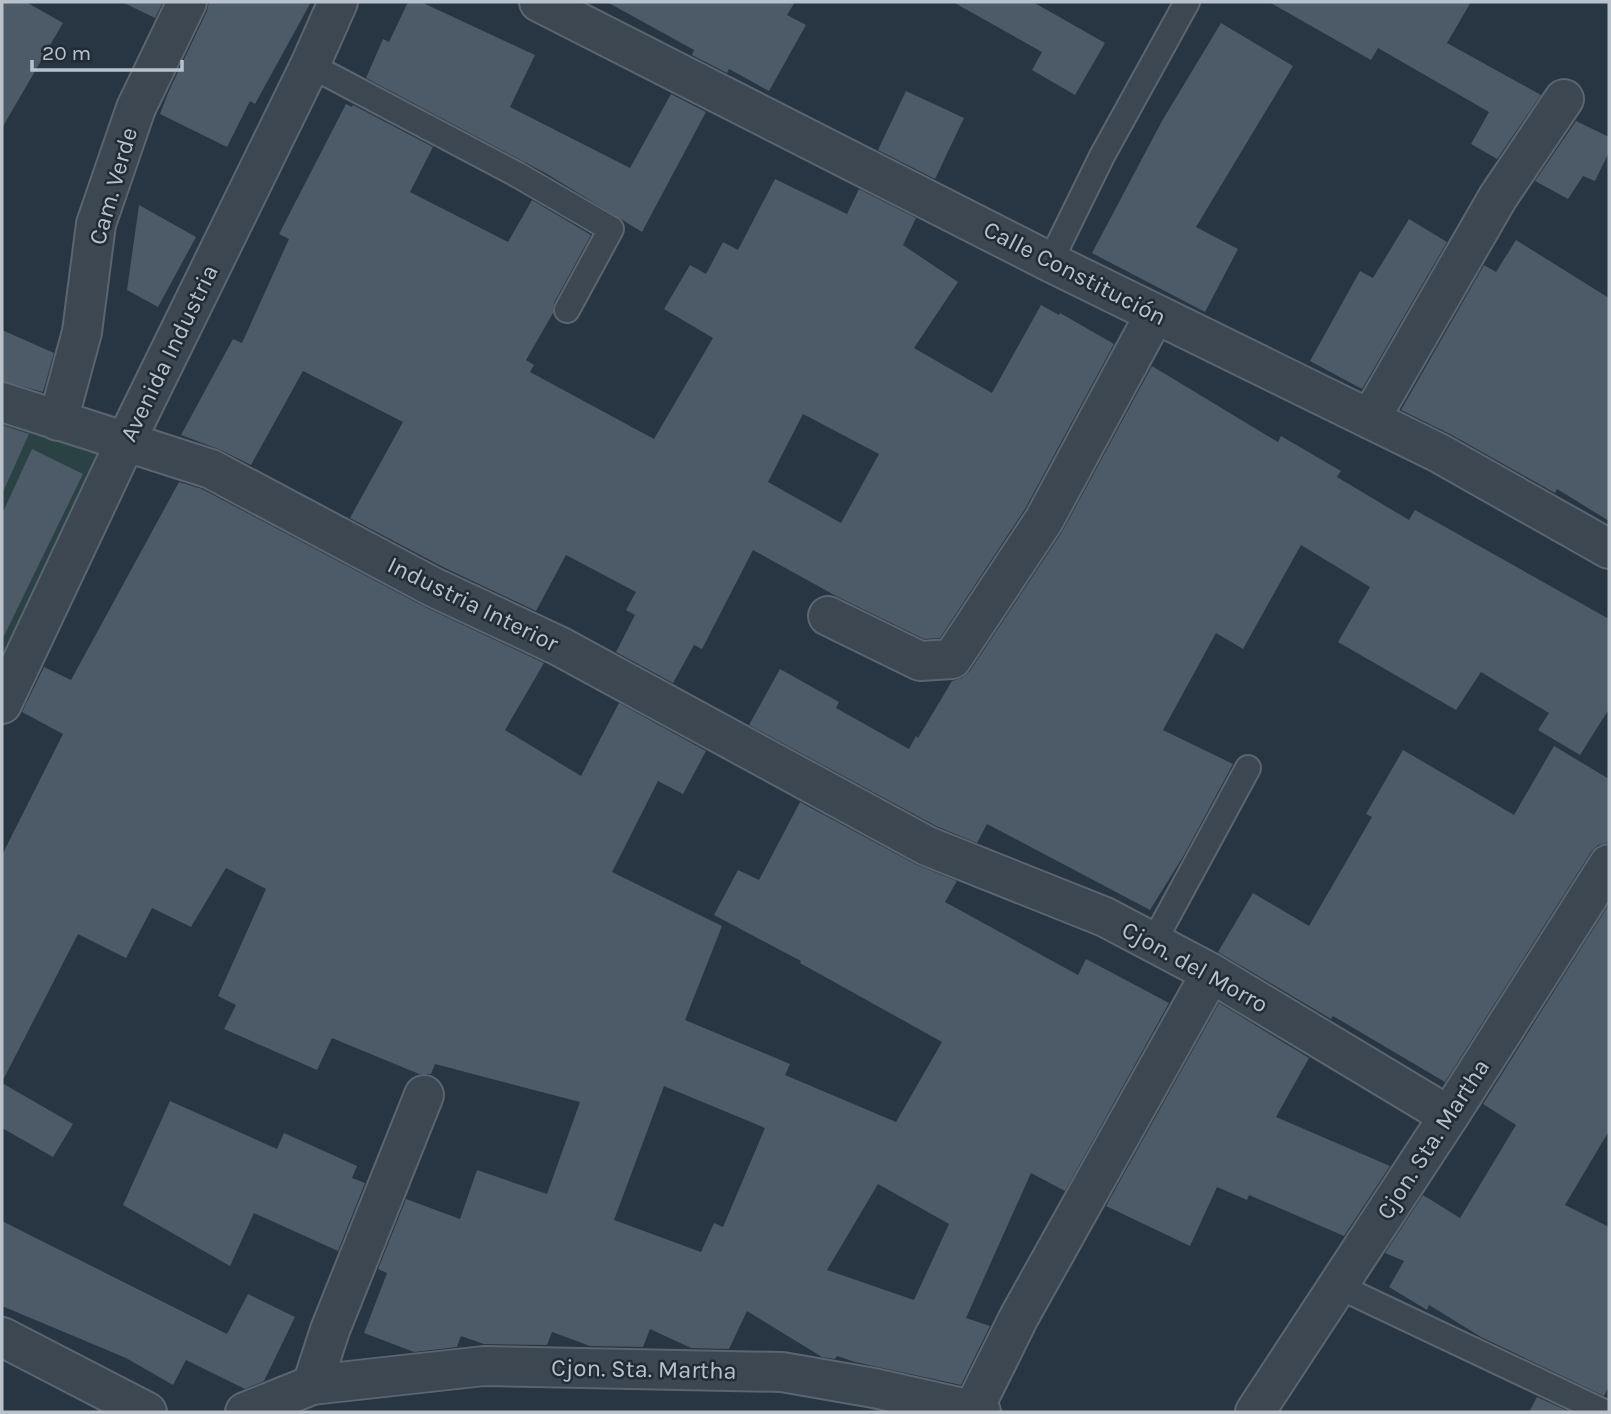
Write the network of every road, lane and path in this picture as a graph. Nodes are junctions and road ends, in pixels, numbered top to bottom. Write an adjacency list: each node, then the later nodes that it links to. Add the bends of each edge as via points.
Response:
1 (187, 2): 12 (street, Cam. Verde, via 136,108 96,224 82,332)
2 (338, 2): 5 (street, Avenida Industria)
3 (539, 2): 7 (street, Calle Constitución)
4 (1187, 2): 7 (lane)
5 (310, 65): 8 (lane, via 611,229); 13 (street, Avenida Industria)
6 (1564, 99): 11 (street, via 1498,197)
7 (1050, 262): 9 (street, Calle Constitución)
8 (567, 310)
9 (1155, 314): 11 (street, Calle Constitución); 15 (street, via 1044,520 952,659 920,661)
10 (2, 402): 12 (street, Industria Interior)
11 (1370, 419): 14 (street, Calle Constitución)
12 (58, 421): 13 (street, Industria Interior)
13 (125, 443): 16 (street, Avenida Industria); 18 (street, Industria Interior, via 211,469 433,587 559,646)
14 (1609, 549)
15 (828, 615)
16 (2, 704)
17 (1248, 768): 20 (lane)
18 (927, 846): 20 (street, Cjon. del Morro, via 1105,918)
19 (1609, 864): 23 (street, Cjon. Sta. Martha)
20 (1153, 943): 21 (street, Cjon. del Morro)
21 (1212, 973): 23 (street, Cjon. del Morro); 27 (street, Cjon. Sta. Martha, via 1019,1317)
22 (424, 1095): 26 (street)
23 (1449, 1116): 24 (street, Cjon. Sta. Martha)
24 (1336, 1285): 30 (street, Cjon. Sta. Martha); 31 (lane)
25 (2, 1337): 28 (street)
26 (312, 1385): 27 (street, Cjon. Sta. Martha, via 484,1366 782,1372); 29 (street, Cjon. Sta. Martha)
27 (977, 1411)
28 (147, 1412)
29 (245, 1412)
30 (1255, 1412)
31 (1604, 1412)

